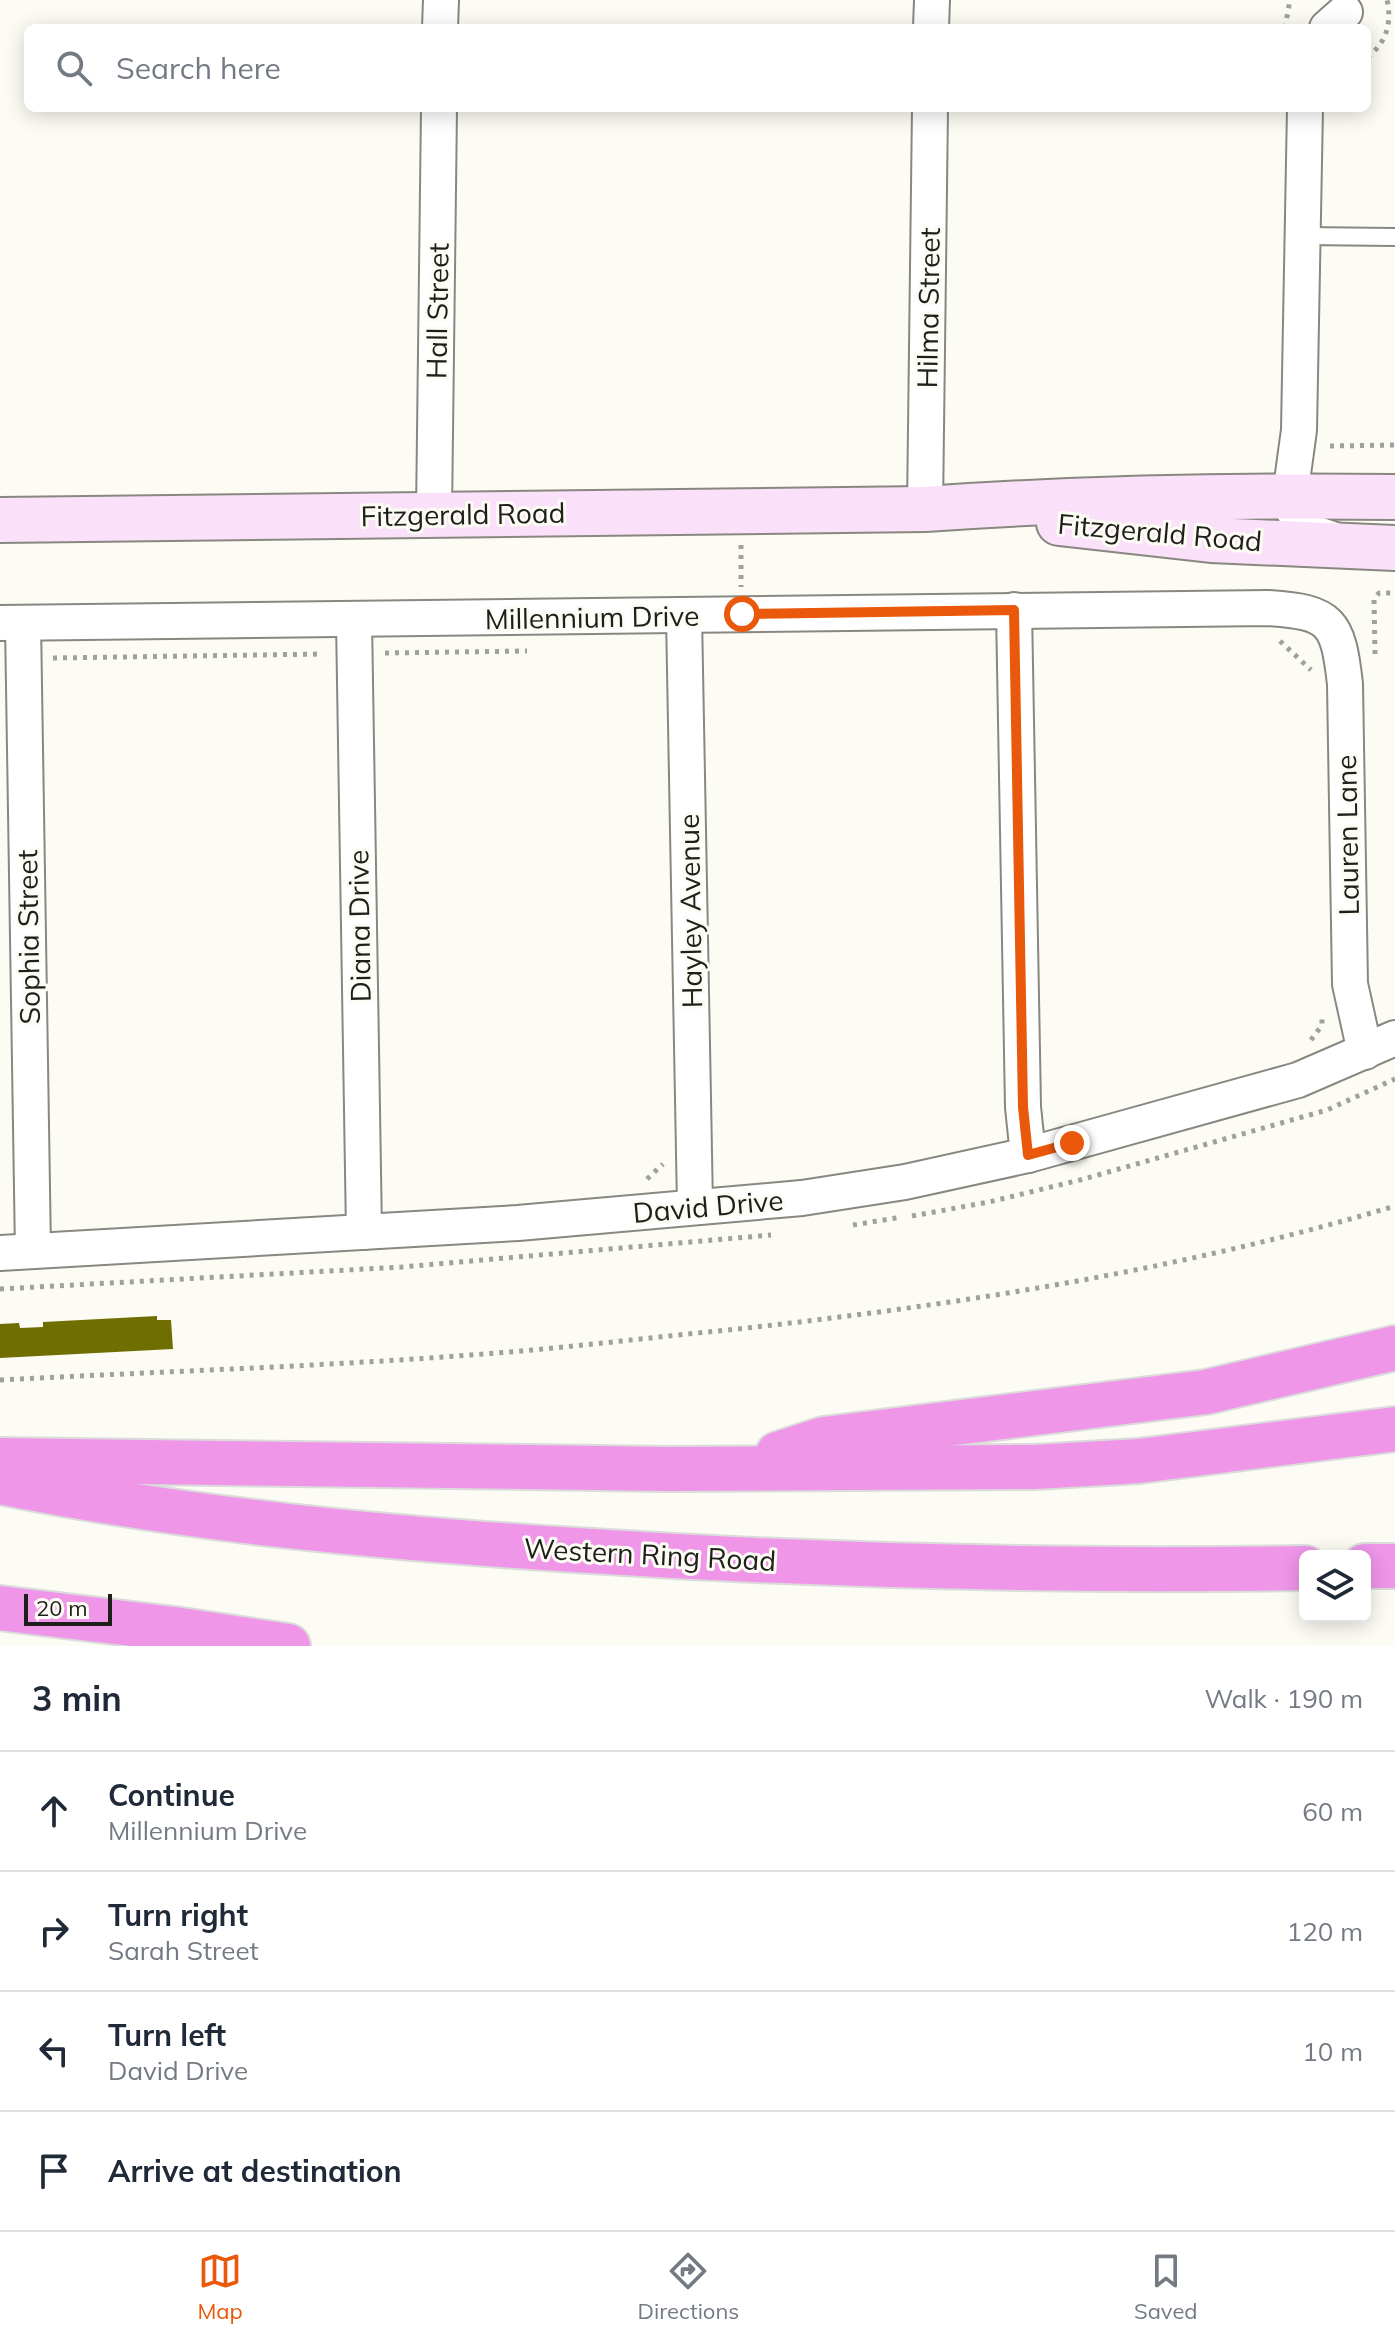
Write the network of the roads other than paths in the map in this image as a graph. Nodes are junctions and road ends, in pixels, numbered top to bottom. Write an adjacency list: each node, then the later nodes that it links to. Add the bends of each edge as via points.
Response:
1 (441, 0): 3 (street)
2 (932, 0): 4 (street)
3 (440, 24)
4 (931, 24)
5 (439, 112): 15 (street, Hall Street)
6 (930, 112): 14 (street, Hilma Street)
7 (1305, 112): 8 (street)
8 (1302, 236): 9 (lane); 10 (street)
9 (1395, 237)
10 (1299, 430): 11 (street); 12 (street, via 1313,461)
11 (1290, 496): 12 (street, Fitzgerald Road); 14 (street, Fitzgerald Road); 17 (street, via 1294,512 1309,531)
12 (1346, 496): 13 (street, Fitzgerald Road)
13 (1395, 497)
14 (925, 509): 15 (street, Fitzgerald Road); 17 (street, Fitzgerald Road, via 1211,540)
15 (434, 515): 16 (street, Fitzgerald Road)
16 (0, 520)
17 (1377, 547)
18 (1014, 610): 19 (street, Millennium Drive); 21 (street, Millennium Drive, via 1268,608 1304,611); 24 (street)
19 (684, 616): 20 (street, Millennium Drive); 25 (street, Hayley Avenue)
20 (354, 620): 22 (street, Millennium Drive); 26 (street, Diana Drive)
21 (1325, 621): 23 (street, Lauren Lane, via 1337,635 1345,684 1350,984)
22 (12, 623): 27 (street, Sophia Street, via 24,658)
23 (1380, 1045): 24 (street, David Drive, via 1298,1080)
24 (1028, 1155): 25 (street, David Drive, via 817,1196)
25 (695, 1206): 26 (street, David Drive)
26 (364, 1232): 27 (street, David Drive)
27 (16, 1252)
28 (1395, 1348): 31 (highway, via 1206,1392 824,1439)
29 (1395, 1429): 31 (highway, via 1139,1461 1034,1467)
30 (0, 1460): 31 (highway)
31 (734, 1468)
32 (0, 1482): 35 (highway, Western Ring Road, via 219,1517 446,1542 889,1565)
33 (1371, 1566): 34 (highway)
34 (1395, 1566)
35 (1299, 1568)
36 (0, 1608): 37 (highway)
37 (288, 1646)

